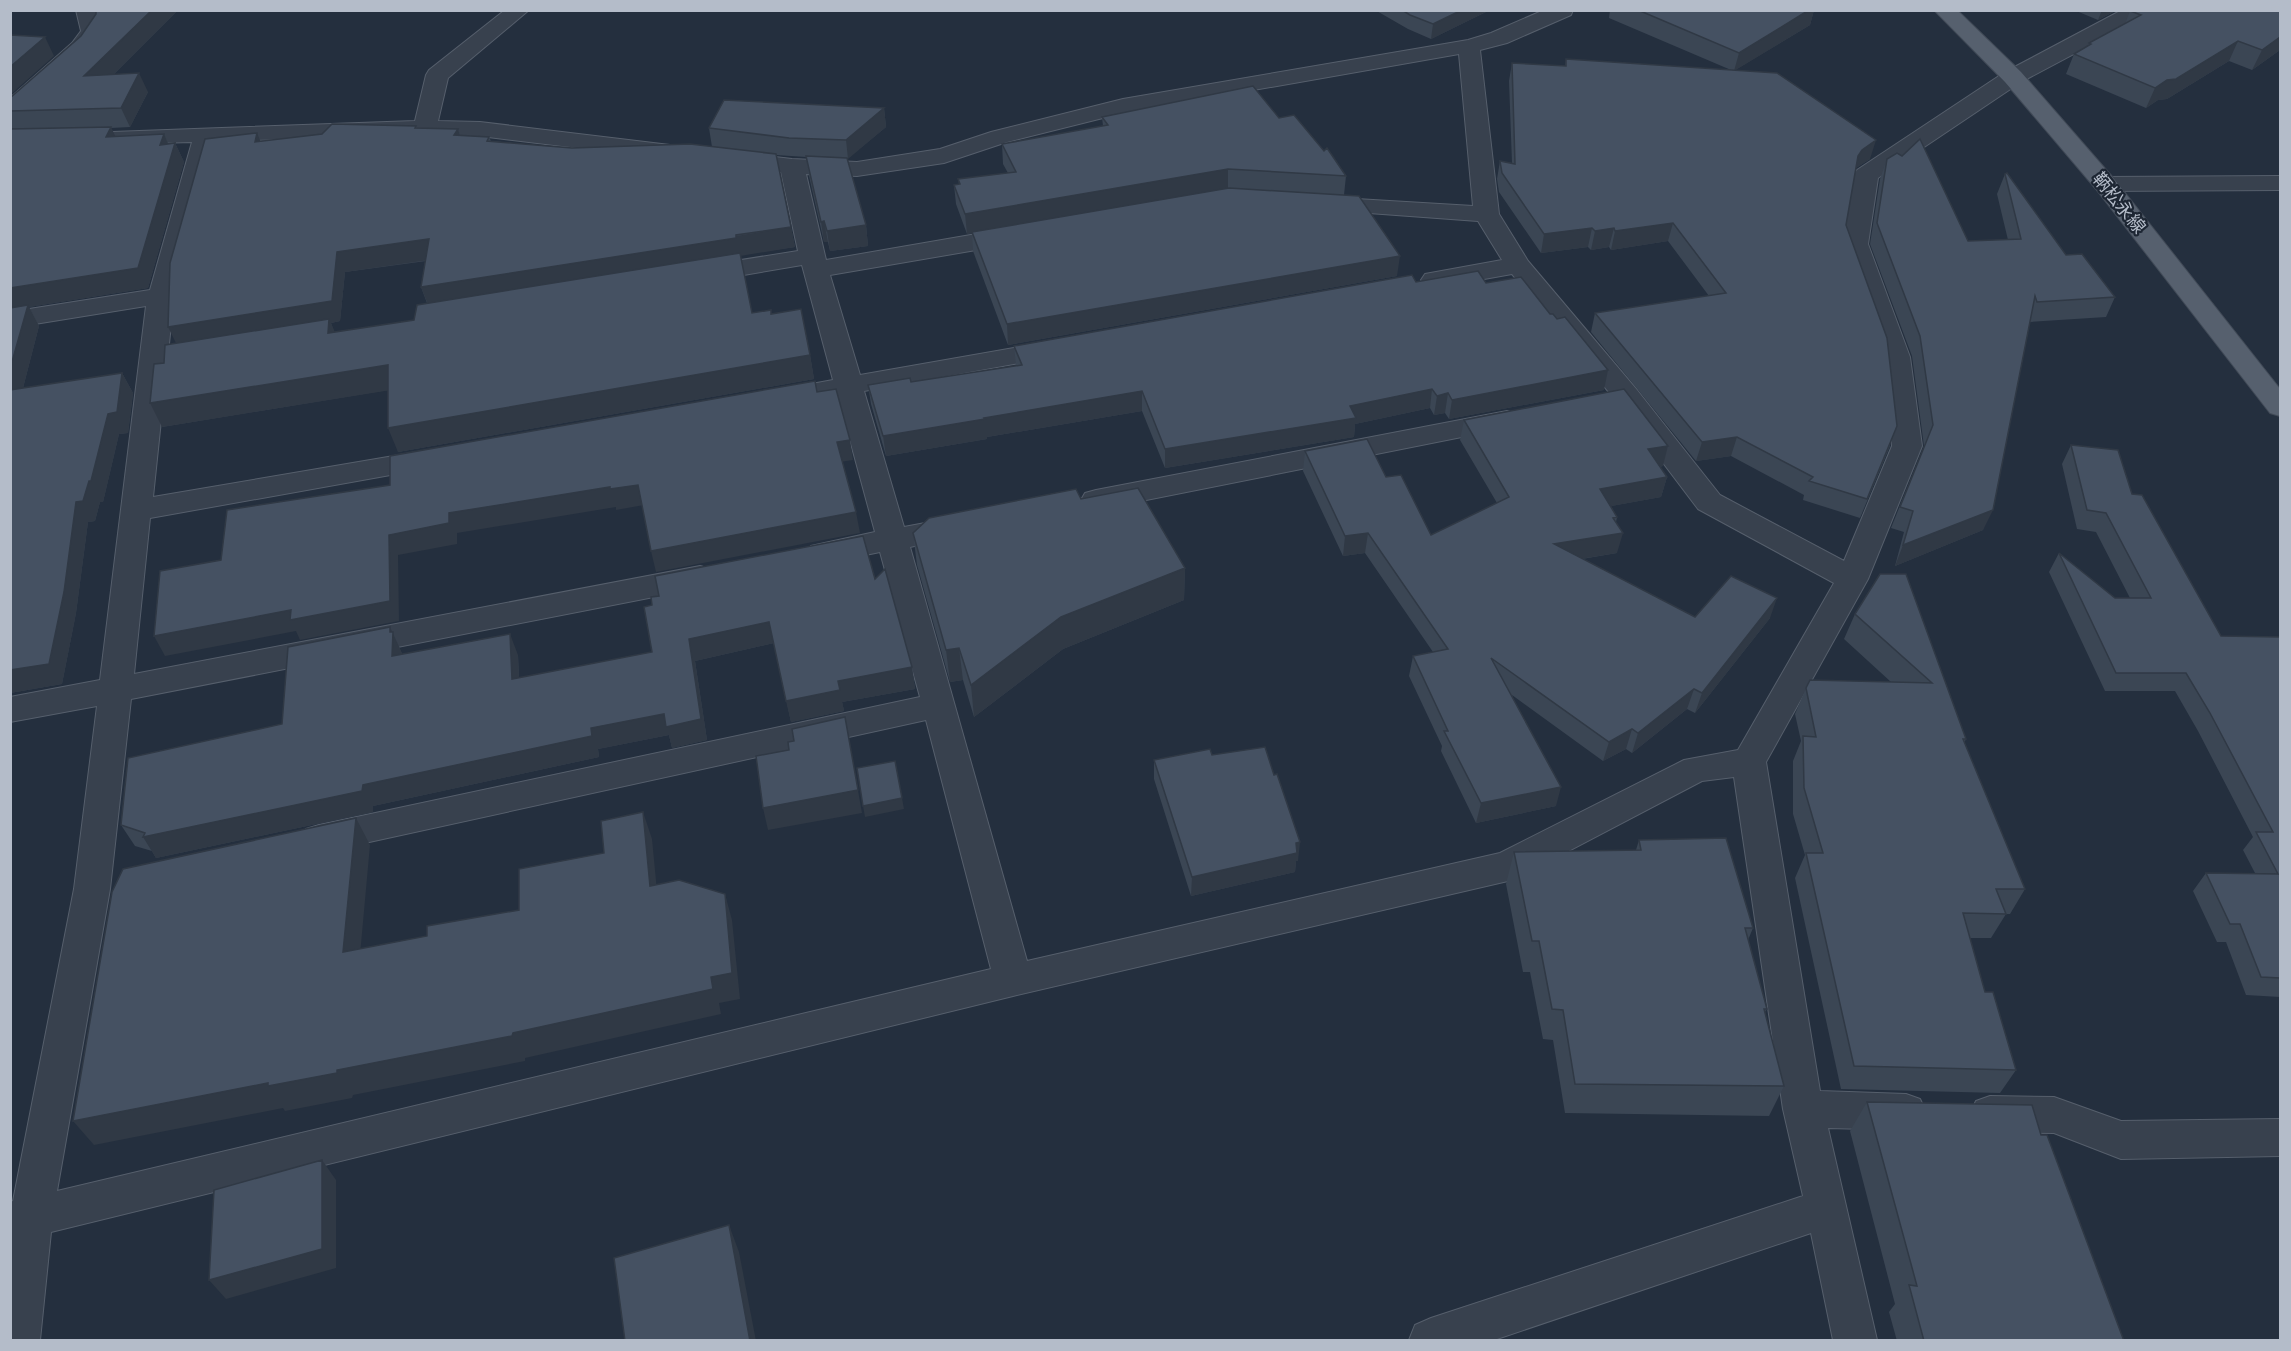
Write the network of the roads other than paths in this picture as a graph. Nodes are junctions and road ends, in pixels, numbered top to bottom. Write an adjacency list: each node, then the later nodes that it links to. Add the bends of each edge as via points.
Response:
1 (87, 10): 8 (street, via 92,31 80,48)
2 (519, 10): 9 (street, via 437,75)
3 (1563, 10): 6 (street, via 1499,38)
4 (1944, 10): 7 (main road, 鞆松永線)
5 (2139, 10): 7 (street)
6 (1469, 46): 12 (street, via 1124,106 999,137 944,156 857,169); 16 (street)
7 (2013, 77): 14 (main road, 鞆松永線); 38 (street, via 1866,175 1855,243 1896,357 1907,446)
8 (10, 111)
9 (425, 128): 10 (street); 12 (street, via 480,129)
10 (206, 134): 11 (street); 22 (street)
11 (102, 137)
12 (792, 166): 18 (street)
13 (2280, 183): 14 (street)
14 (2105, 184): 29 (main road, 鞆松永線)
15 (1300, 202): 16 (street)
16 (1485, 214): 19 (street)
17 (1040, 231): 18 (street)
18 (815, 263): 20 (street); 25 (street)
19 (1518, 265): 21 (street); 26 (street)
20 (671, 279)
21 (1412, 284)
22 (161, 296): 23 (street); 33 (street, via 165,360)
23 (10, 320)
24 (1083, 343): 25 (street)
25 (848, 386): 28 (street); 35 (street)
26 (1627, 396): 27 (street); 38 (street, via 1709,502)
27 (1592, 403)
28 (743, 404)
29 (2280, 407)
30 (1533, 415): 32 (street)
31 (464, 453): 33 (street)
32 (1067, 506)
33 (138, 510): 39 (street)
34 (986, 522): 35 (street)
35 (893, 540): 36 (street); 40 (street)
36 (798, 558)
37 (728, 571): 39 (street)
38 (1852, 579): 42 (street)
39 (116, 689): 41 (street); 45 (street)
40 (939, 705): 43 (street); 46 (street)
41 (10, 710)
42 (1749, 762): 46 (street, via 1696,768 1508,866); 47 (street)
43 (289, 846)
44 (127, 881): 45 (street)
45 (92, 889): 50 (street)
46 (1013, 980): 50 (street)
47 (1803, 1109): 48 (street, via 2054,1115 2121,1140); 49 (street)
48 (2280, 1138)
49 (1827, 1208): 52 (street); 53 (street)
50 (21, 1219): 51 (street)
51 (18, 1341)
52 (1431, 1341)
53 (1855, 1341)

